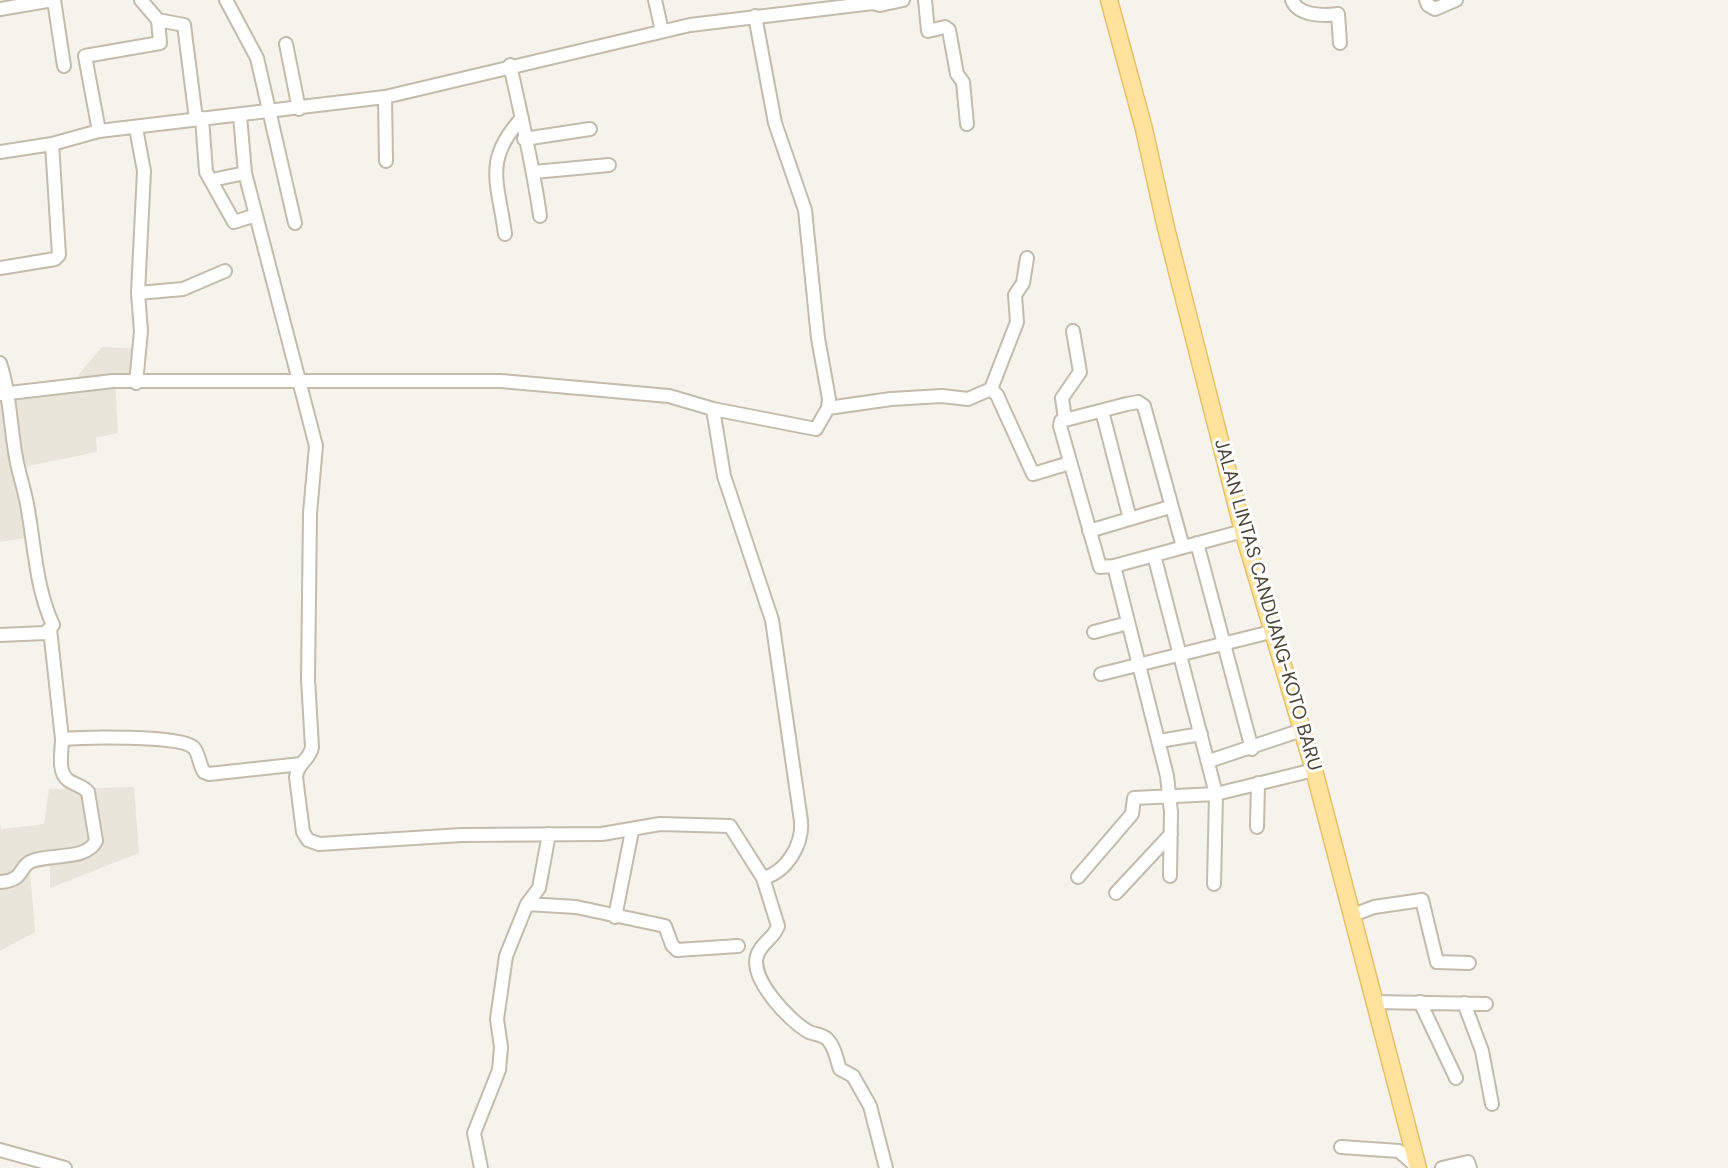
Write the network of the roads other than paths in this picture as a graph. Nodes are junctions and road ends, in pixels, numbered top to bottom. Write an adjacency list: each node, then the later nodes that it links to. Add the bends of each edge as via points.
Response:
1 (54, 0): 12 (street); 19 (street)
2 (141, 0): 14 (street)
3 (226, 0): 22 (street, via 257,58)
4 (655, 0): 15 (street)
5 (903, 0): 11 (street)
6 (926, 0): 26 (street, via 928,31 949,30 957,74 963,82)
7 (1109, 0): 60 (main road, JALAN LINTAS CANDUANG-KOTO BARU)
8 (1292, 0): 16 (street, via 1302,12 1338,15)
9 (1426, 0): 10 (street, via 1435,9)
10 (1457, 0)
11 (879, 3): 13 (street)
12 (0, 9)
13 (755, 16): 15 (street); 52 (street, via 775,123 805,210)
14 (158, 20): 25 (street, via 184,25); 29 (street, via 160,43 85,56)
15 (662, 31): 18 (street)
16 (1340, 43)
17 (286, 44): 21 (street)
18 (510, 65): 20 (street); 24 (street)
19 (64, 66)
20 (385, 97): 21 (street); 33 (street)
21 (299, 109): 22 (street)
22 (268, 112): 23 (street); 40 (street)
23 (240, 116): 25 (street); 36 (street)
24 (522, 118): 30 (street); 41 (street, via 497,152)
25 (199, 119): 27 (street); 37 (street, via 206,172)
26 (967, 124)
27 (136, 128): 29 (street); 45 (street, via 144,171)
28 (590, 128): 30 (street)
29 (99, 131): 31 (street)
30 (524, 139): 35 (street)
31 (52, 144): 32 (street); 43 (street, via 59,255)
32 (0, 152)
33 (386, 161)
34 (609, 165): 35 (street)
35 (534, 172): 39 (street)
36 (245, 173): 37 (street); 38 (street)
37 (212, 180): 38 (street, via 234,222)
38 (256, 215): 49 (street)
39 (540, 216)
40 (295, 223)
41 (505, 234)
42 (1027, 258): 50 (street, via 1023,283 1015,295 1017,321)
43 (0, 268)
44 (225, 271): 45 (street, via 183,289)
45 (138, 293): 48 (street, via 141,331)
46 (1073, 331): 55 (street, via 1080,372 1064,394)
47 (0, 363): 51 (street)
48 (136, 383): 49 (street); 51 (street, via 83,383)
49 (300, 383): 53 (street, via 513,382 669,396); 80 (street, via 316,446 309,550 312,747 311,755)
50 (991, 389): 52 (street, via 968,399 891,399); 56 (street, via 1033,474)
51 (5, 393): 66 (street)
52 (828, 408): 53 (street, via 816,429)
53 (713, 409): 91 (street, via 724,476 772,620 801,821 795,852 772,876)
54 (1101, 411): 55 (street); 57 (street, via 1138,402 1144,406); 58 (street)
55 (1065, 419): 56 (street, via 1060,426)
56 (1070, 463): 59 (street)
57 (1170, 507): 58 (street); 62 (street)
58 (1130, 519): 59 (street)
59 (1089, 531): 64 (street, via 1097,565)
60 (1243, 531): 61 (street); 68 (main road, JALAN LINTAS CANDUANG-KOTO BARU)
61 (1197, 543): 62 (street); 70 (street)
62 (1183, 547): 63 (street)
63 (1154, 555): 64 (street); 71 (street)
64 (1114, 566): 65 (street)
65 (1128, 622): 67 (street); 72 (street)
66 (50, 629): 69 (street); 76 (street)
67 (1094, 632)
68 (1271, 632): 70 (street); 74 (main road, JALAN LINTAS CANDUANG-KOTO BARU)
69 (0, 635)
70 (1223, 642): 71 (street); 78 (street)
71 (1180, 654): 72 (street); 75 (street)
72 (1140, 665): 73 (street); 77 (street)
73 (1101, 674)
74 (1302, 730): 78 (street); 81 (main road, JALAN LINTAS CANDUANG-KOTO BARU)
75 (1200, 733): 77 (street); 79 (street)
76 (62, 739): 80 (street, via 142,738 188,745 209,774); 92 (street, via 62,772 69,782 88,792 96,841 86,852 35,860 16,879)
77 (1159, 741): 84 (street)
78 (1252, 748): 79 (street)
79 (1209, 761): 83 (street)
80 (301, 764): 87 (street, via 296,777 303,832 318,844)
81 (1314, 770): 82 (street); 96 (main road, JALAN LINTAS CANDUANG-KOTO BARU)
82 (1258, 783): 83 (street); 85 (street)
83 (1216, 794): 84 (street); 93 (street)
84 (1171, 798): 88 (street); 90 (street, via 1131,800 1132,814)
85 (1257, 827)
86 (632, 831): 87 (street); 91 (street, via 660,824 730,826); 97 (street)
87 (549, 834): 95 (street, via 542,877)
88 (1171, 834): 89 (street); 94 (street)
89 (1170, 876)
90 (1078, 877)
91 (763, 878): 110 (street, via 778,926 762,943 757,974 778,1006 807,1031 827,1038 840,1069 857,1082 870,1105)
92 (0, 882)
93 (1214, 884)
94 (1116, 893)
95 (527, 904): 97 (street, via 576,907); 109 (street, via 506,956 497,1020 502,1046 499,1070 474,1133)
96 (1353, 915): 99 (street, via 1422,900 1437,962); 100 (main road, JALAN LINTAS CANDUANG-KOTO BARU)
97 (615, 917): 98 (street, via 665,926 677,950)
98 (738, 946)
99 (1469, 963)
100 (1374, 1002): 101 (street); 111 (main road, JALAN LINTAS CANDUANG-KOTO BARU)
101 (1420, 1002): 102 (street); 104 (street)
102 (1464, 1003): 103 (street); 105 (street, via 1482,1051)
103 (1486, 1004)
104 (1456, 1078)
105 (1492, 1104)
106 (1340, 1147): 111 (street, via 1399,1151)
107 (0, 1150): 108 (street)
108 (65, 1168)
109 (481, 1168)
110 (887, 1168)
111 (1418, 1168)
112 (1442, 1168): 113 (street, via 1468,1162)
113 (1470, 1168)

